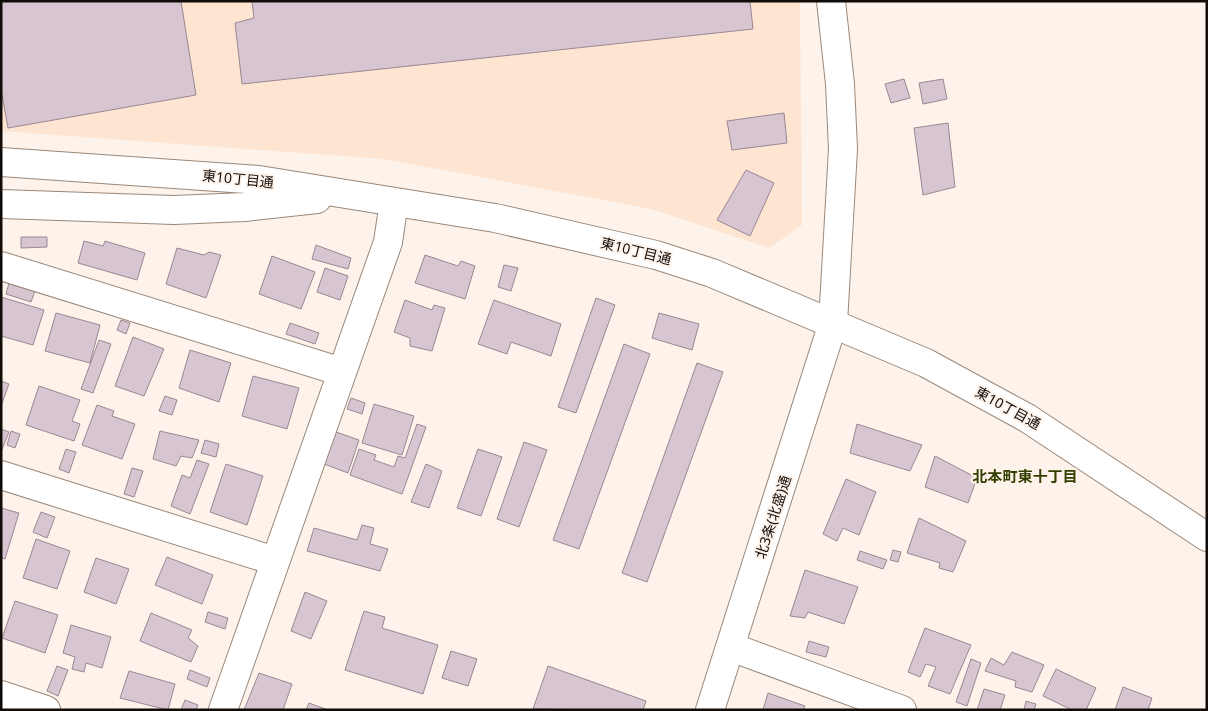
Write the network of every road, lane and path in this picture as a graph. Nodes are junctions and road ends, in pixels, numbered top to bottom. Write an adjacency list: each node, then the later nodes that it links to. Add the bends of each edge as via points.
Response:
1 (831, 1): 7 (street, 北3条(北盛)通, via 843,149)
2 (1, 162): 3 (street, 東10丁目通, via 259,180)
3 (351, 195): 4 (street, 東10丁目通); 5 (street, via 244,207 174,210)
4 (394, 202): 7 (street, 東10丁目通, via 495,218 656,255 712,272); 8 (street, via 388,242)
5 (1, 204)
6 (1, 266): 8 (street)
7 (833, 323): 10 (street, 東10丁目通, via 926,363 1027,418); 12 (street, 北3条(北盛)通)
8 (342, 372): 11 (street)
9 (1, 475): 11 (street)
10 (1207, 537)
11 (275, 561): 15 (street)
12 (731, 647): 16 (street, 北3条(北盛)通); 17 (street)
13 (1, 695): 14 (street)
14 (46, 710)
15 (223, 710)
16 (710, 710)
17 (902, 710)

